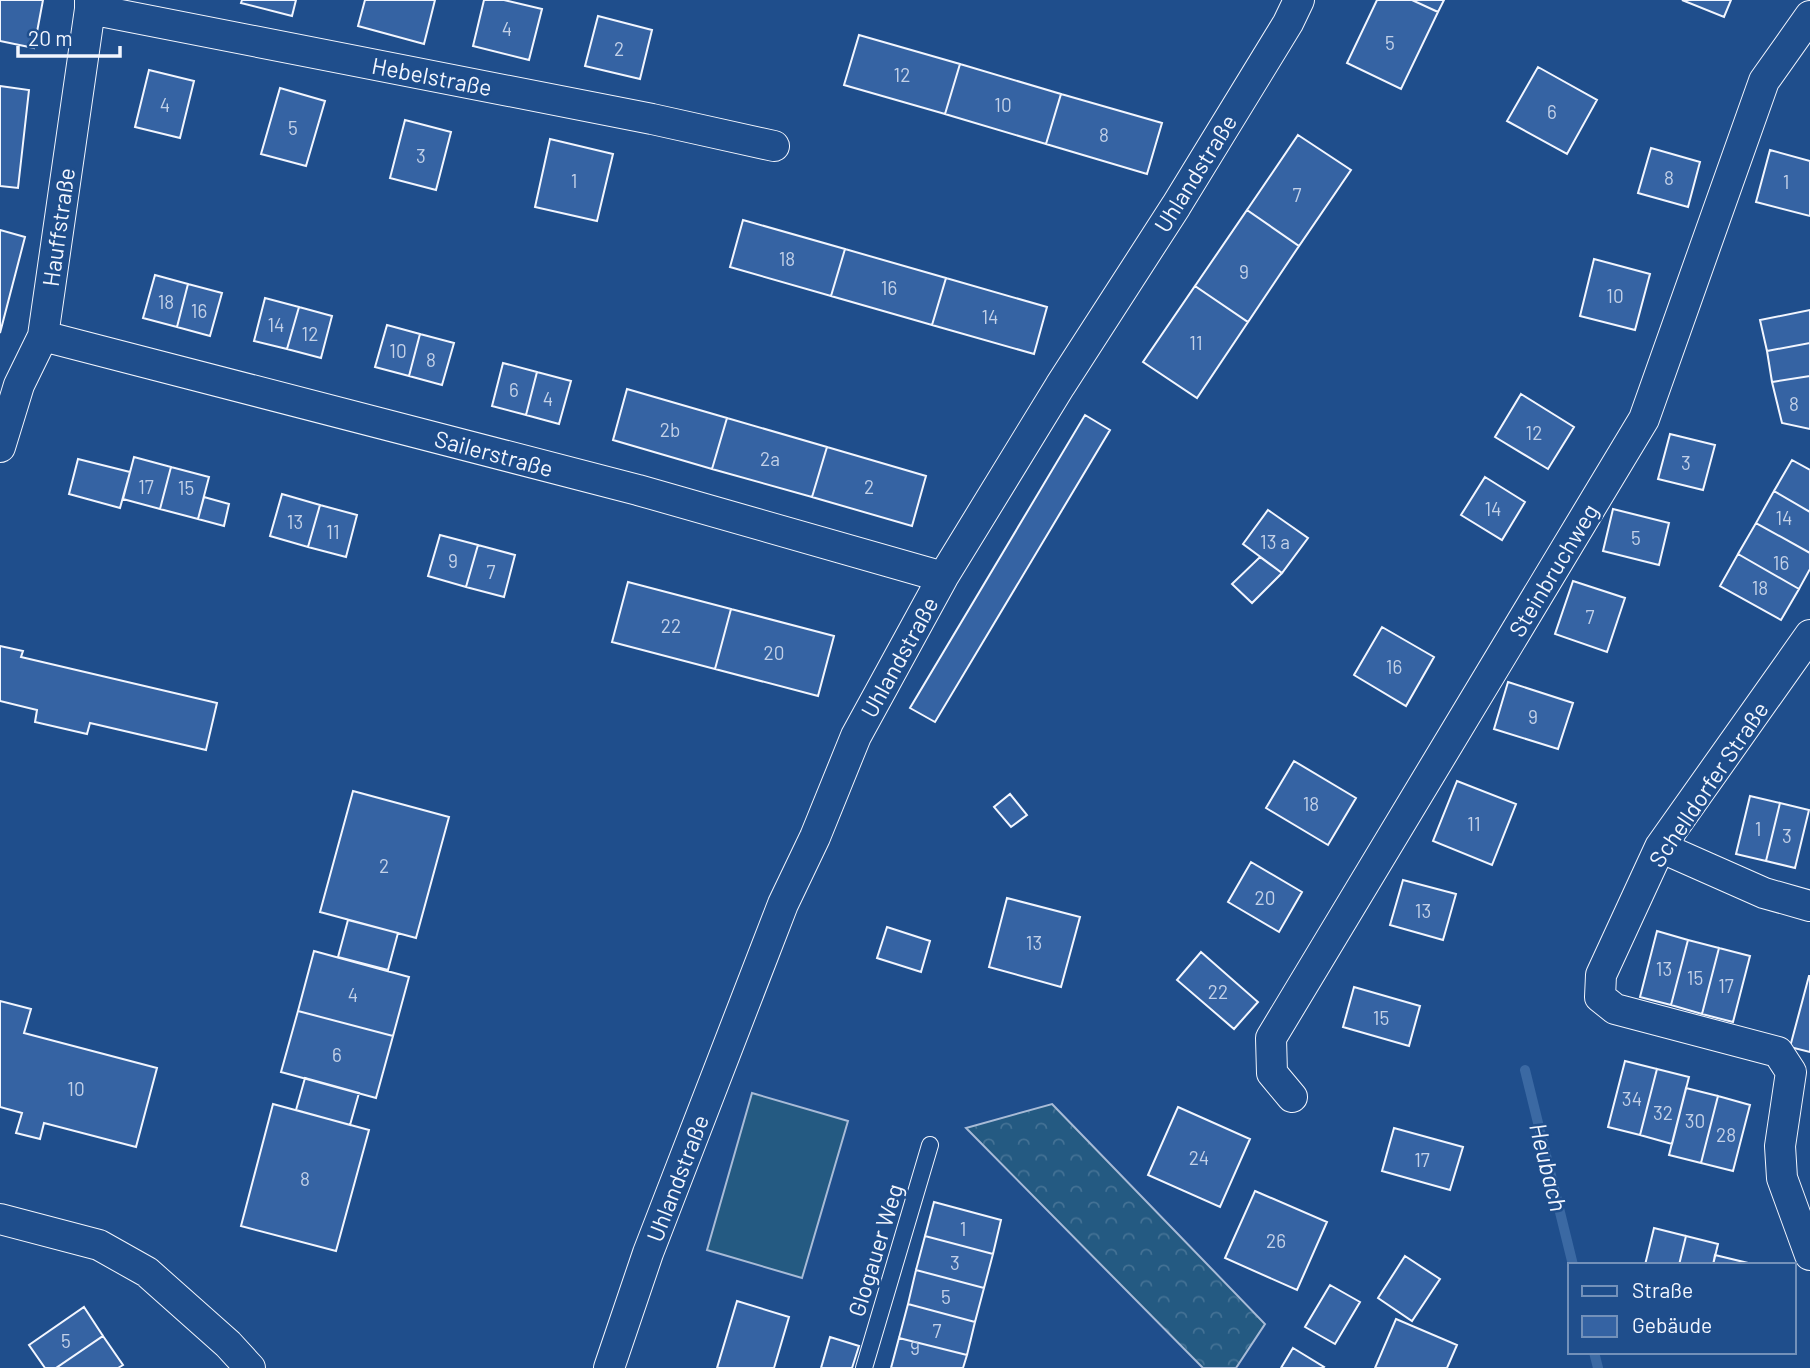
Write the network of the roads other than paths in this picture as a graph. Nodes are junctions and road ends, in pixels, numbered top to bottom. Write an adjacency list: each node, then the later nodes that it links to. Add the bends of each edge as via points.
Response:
1 (1299, 0): 7 (street, Uhlandstraße)
2 (90, 5): 4 (street, Hebelstraße); 5 (street, Hauffstraße)
3 (1810, 16): 11 (street, Steinbruchweg, via 1764,81 1644,419 1271,1038 1272,1073)
4 (774, 146)
5 (43, 335): 6 (street, Hauffstraße, via 19,385); 7 (street, Sailerstraße, via 638,491)
6 (0, 447)
7 (943, 577): 16 (street, Uhlandstraße, via 856,736 783,904 648,1253)
8 (1810, 635): 9 (street, Schelldorfer Straße)
9 (1660, 846): 10 (street, via 1764,893); 14 (street, Schelldorfer Straße, via 1601,975 1600,997 1615,1009 1778,1052 1791,1072 1780,1146 1782,1178)
10 (1810, 906)
11 (1292, 1097)
12 (930, 1145): 17 (lane, Glogauer Weg)
13 (0, 1219): 15 (street, via 99,1245 147,1272)
14 (1810, 1255)
15 (250, 1368)
16 (609, 1368)
17 (864, 1368)

